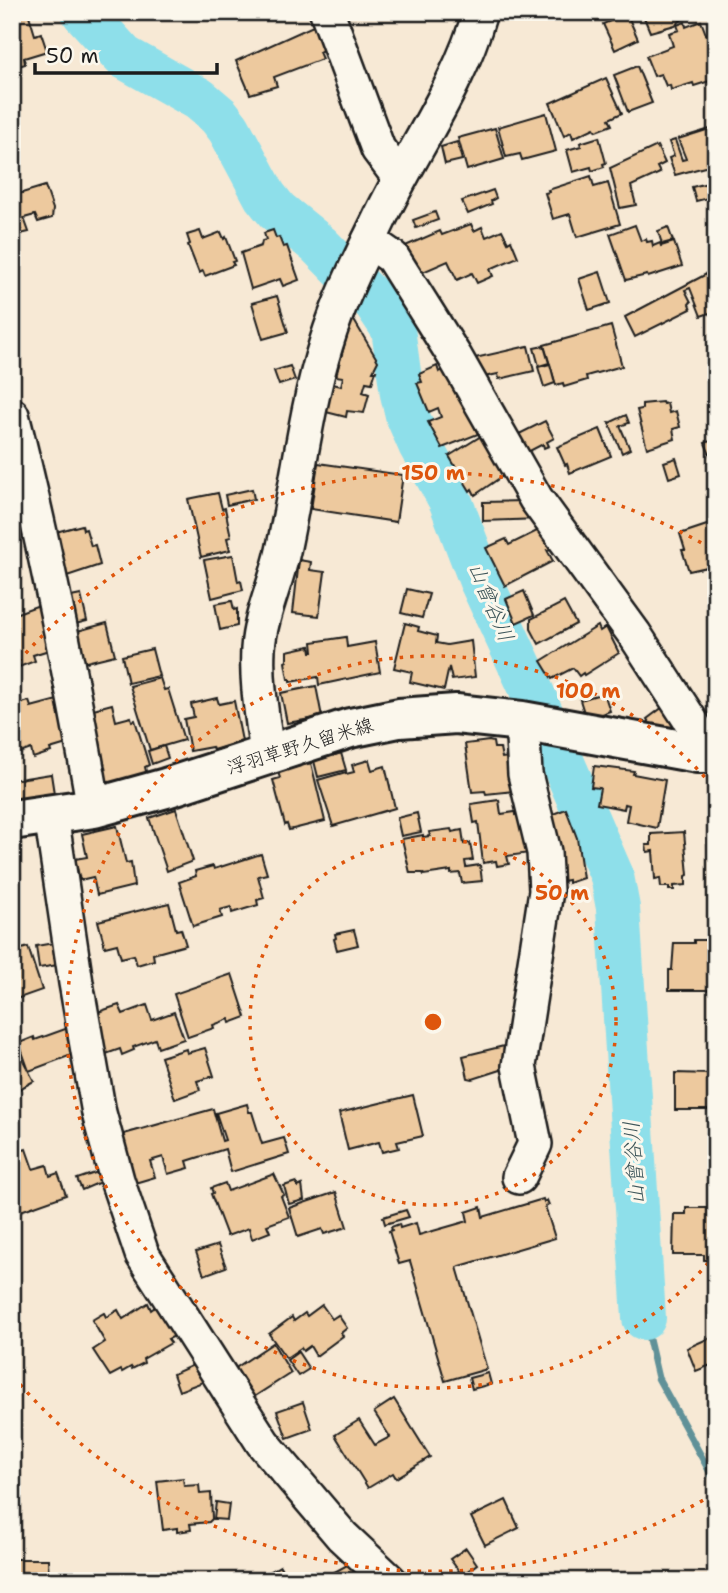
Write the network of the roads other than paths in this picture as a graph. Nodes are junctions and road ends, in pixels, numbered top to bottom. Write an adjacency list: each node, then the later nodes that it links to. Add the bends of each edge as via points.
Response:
1 (327, 12): 3 (street, via 378,149)
2 (480, 12): 3 (street, via 455,79)
3 (399, 177): 4 (street)
4 (357, 267): 7 (street, via 392,257 536,499 635,635); 8 (street, via 326,343 258,646 257,680)
5 (12, 415): 9 (street, via 78,714)
6 (541, 724): 7 (main road, 浮羽草野久留米線); 8 (main road, 浮羽草野久留米線, via 456,714 399,718 349,728); 12 (street, via 525,774 544,852 546,891 519,1066 535,1144)
7 (707, 753)
8 (267, 755): 9 (main road, 浮羽草野久留米線)
9 (94, 808): 10 (main road, 浮羽草野久留米線)
10 (51, 815): 11 (main road, 浮羽草野久留米線); 13 (street, via 99,1113 142,1254 263,1443 342,1536)
11 (12, 820)
12 (519, 1177)
13 (390, 1581)

